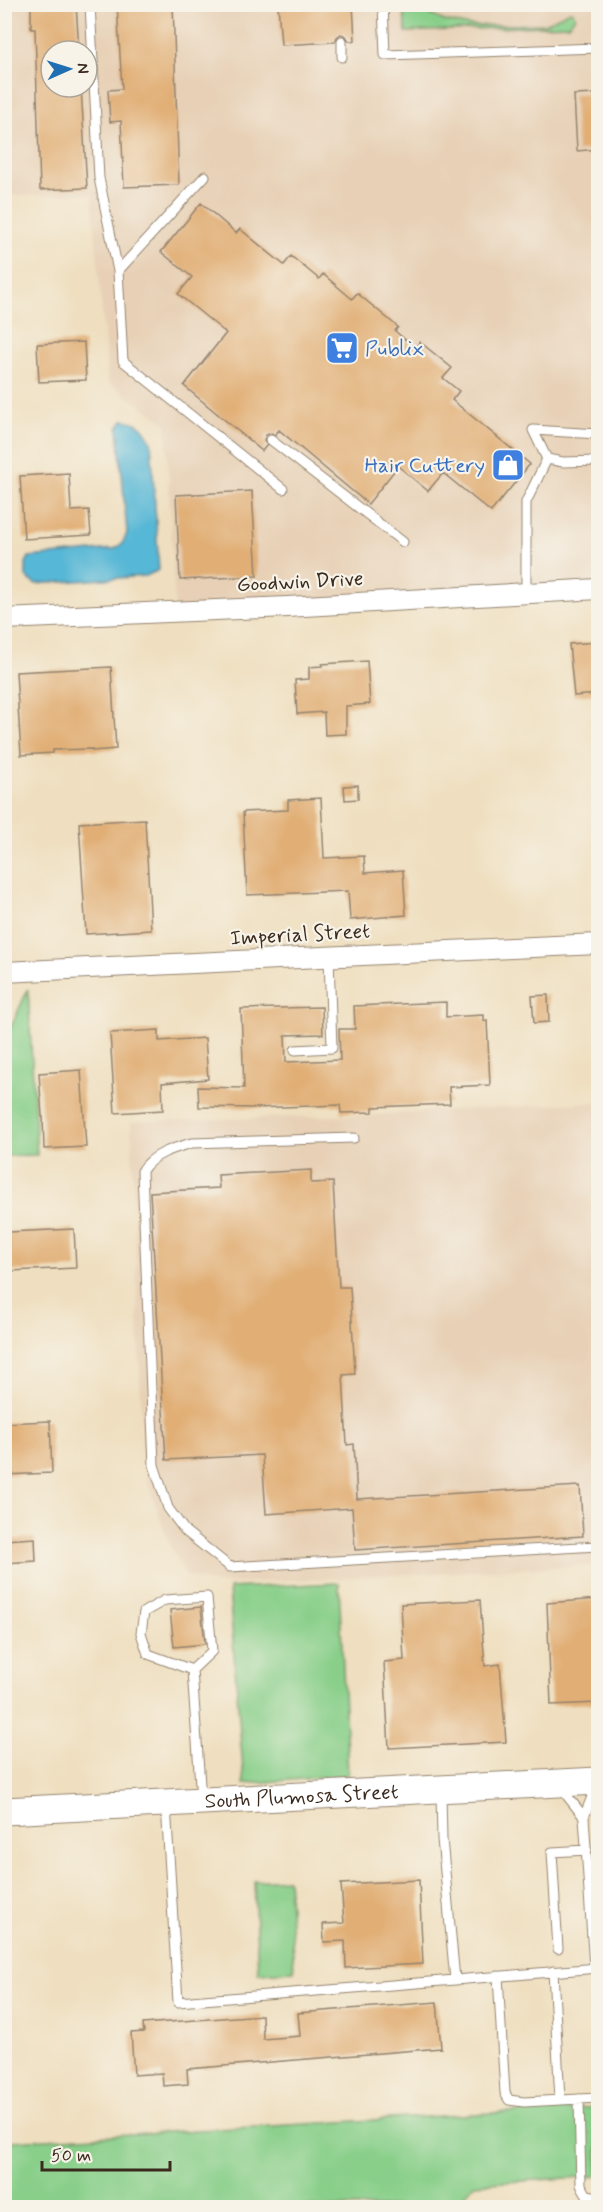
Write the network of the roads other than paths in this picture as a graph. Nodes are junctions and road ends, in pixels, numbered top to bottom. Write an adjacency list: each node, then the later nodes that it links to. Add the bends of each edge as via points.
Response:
1 (90, 4): 7 (lane, via 99,178)
2 (383, 4): 4 (lane, via 385,55)
3 (342, 41): 5 (lane)
4 (598, 48)
5 (342, 57)
6 (206, 176): 7 (lane)
7 (118, 271): 12 (lane, via 123,362)
8 (598, 434): 10 (lane, via 533,430)
9 (271, 440): 13 (lane)
10 (547, 459): 11 (lane); 15 (lane, via 526,502)
11 (598, 461)
12 (283, 489)
13 (403, 542)
14 (598, 589): 15 (street, Goodwin Drive)
15 (526, 594): 16 (street, Goodwin Drive)
16 (4, 619)
17 (598, 944): 18 (street, Imperial Street)
18 (329, 957): 19 (street, Imperial Street); 20 (lane, via 332,1048)
19 (4, 972)
20 (295, 1050)
21 (354, 1138): 22 (lane, via 192,1143 156,1157 142,1171 154,1465 168,1508 185,1531 230,1567)
22 (598, 1546)
23 (192, 1670): 23 (lane, via 212,1651 207,1597 165,1600 144,1612 141,1633 148,1654); 27 (lane)
24 (598, 1781): 25 (street, South Plumosa Street); 30 (lane)
25 (556, 1783): 26 (street, South Plumosa Street); 30 (lane)
26 (441, 1790): 27 (street, South Plumosa Street); 36 (lane)
27 (202, 1802): 28 (street, South Plumosa Street)
28 (166, 1803): 29 (street, South Plumosa Street); 36 (lane, via 178,2002)
29 (4, 1811)
30 (584, 1817): 31 (lane)
31 (587, 1850): 32 (lane, via 552,1852); 33 (lane)
32 (558, 1949)
33 (596, 1968): 34 (lane)
34 (553, 1971): 35 (lane); 39 (lane)
35 (498, 1976): 36 (lane); 39 (lane, via 505,2093 509,2100 524,2102)
36 (455, 1980)
37 (598, 2098): 38 (lane)
38 (579, 2099): 39 (lane); 40 (lane, via 581,2185 587,2195)
39 (560, 2100)
40 (598, 2197)

